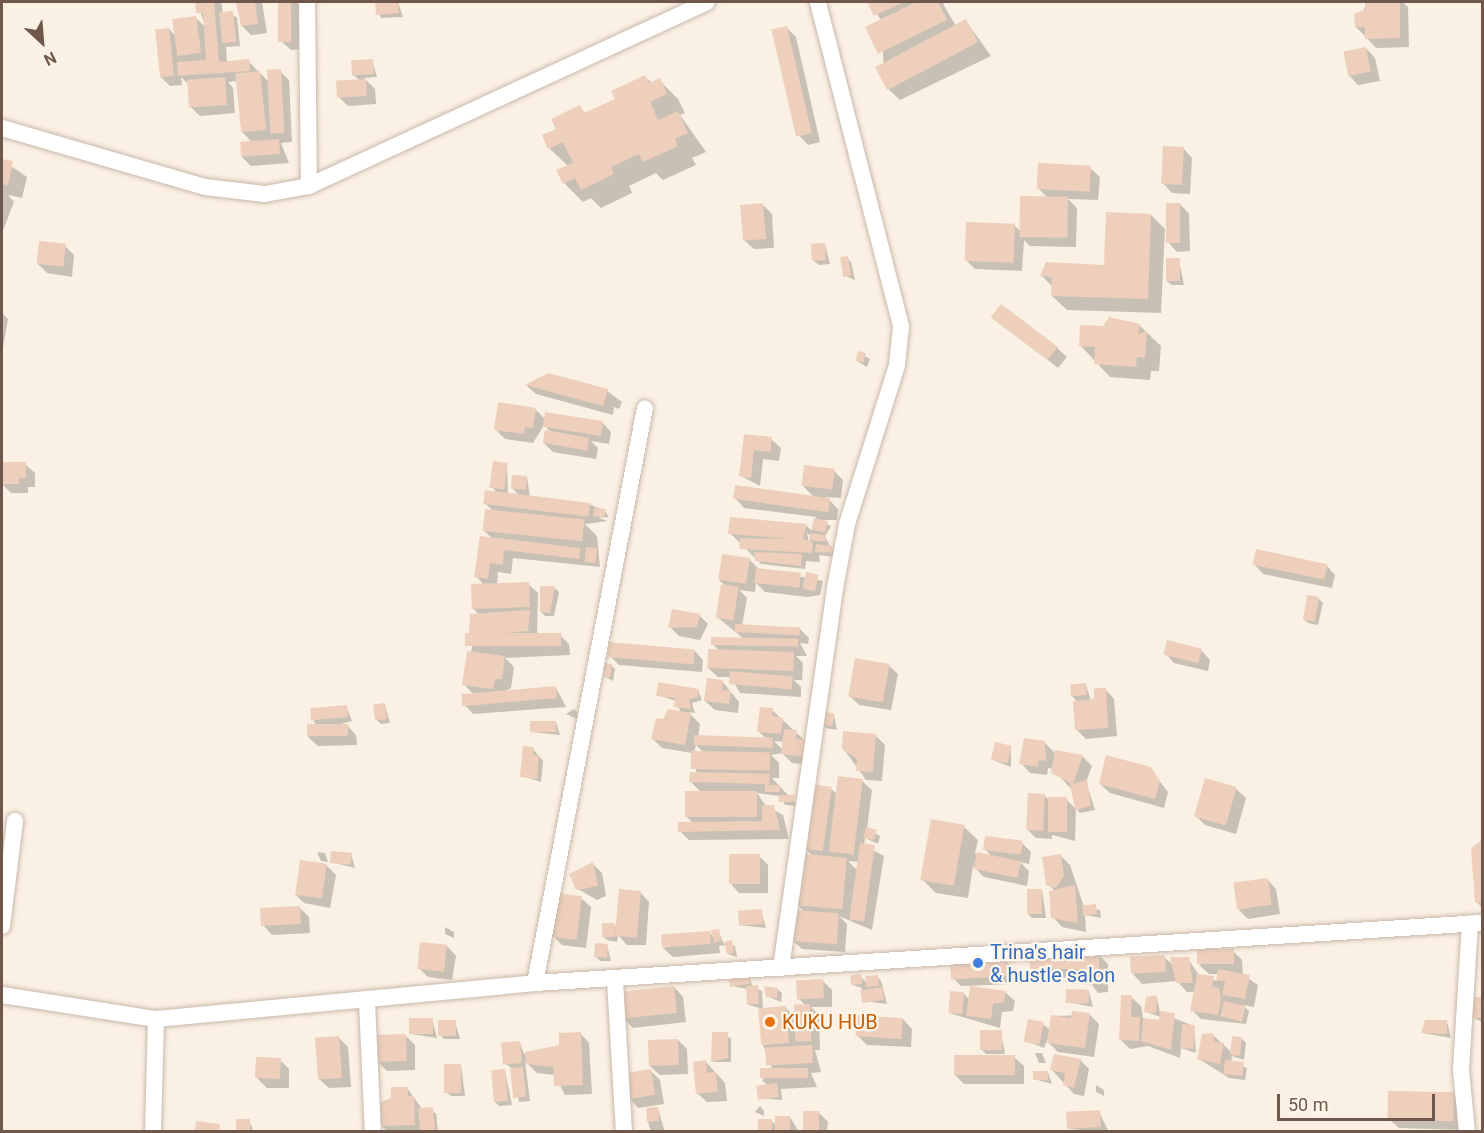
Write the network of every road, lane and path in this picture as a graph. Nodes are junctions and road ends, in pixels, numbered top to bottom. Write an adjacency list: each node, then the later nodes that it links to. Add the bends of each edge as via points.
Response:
1 (307, 2): 5 (street)
2 (707, 2): 5 (street)
3 (818, 2): 10 (street, via 901,326 897,365 847,524)
4 (2, 128): 5 (street, via 205,187 265,194)
5 (309, 186)
6 (645, 408): 12 (street)
7 (15, 820): 9 (street)
8 (1476, 923): 10 (street); 19 (street, via 1461,1070)
9 (2, 926)
10 (781, 968): 11 (street)
11 (615, 981): 12 (street); 18 (street)
12 (535, 983): 14 (street)
13 (2, 995): 15 (street)
14 (367, 1002): 15 (street); 17 (street)
15 (156, 1020): 16 (street)
16 (153, 1131)
17 (373, 1131)
18 (624, 1131)
19 (1467, 1131)

